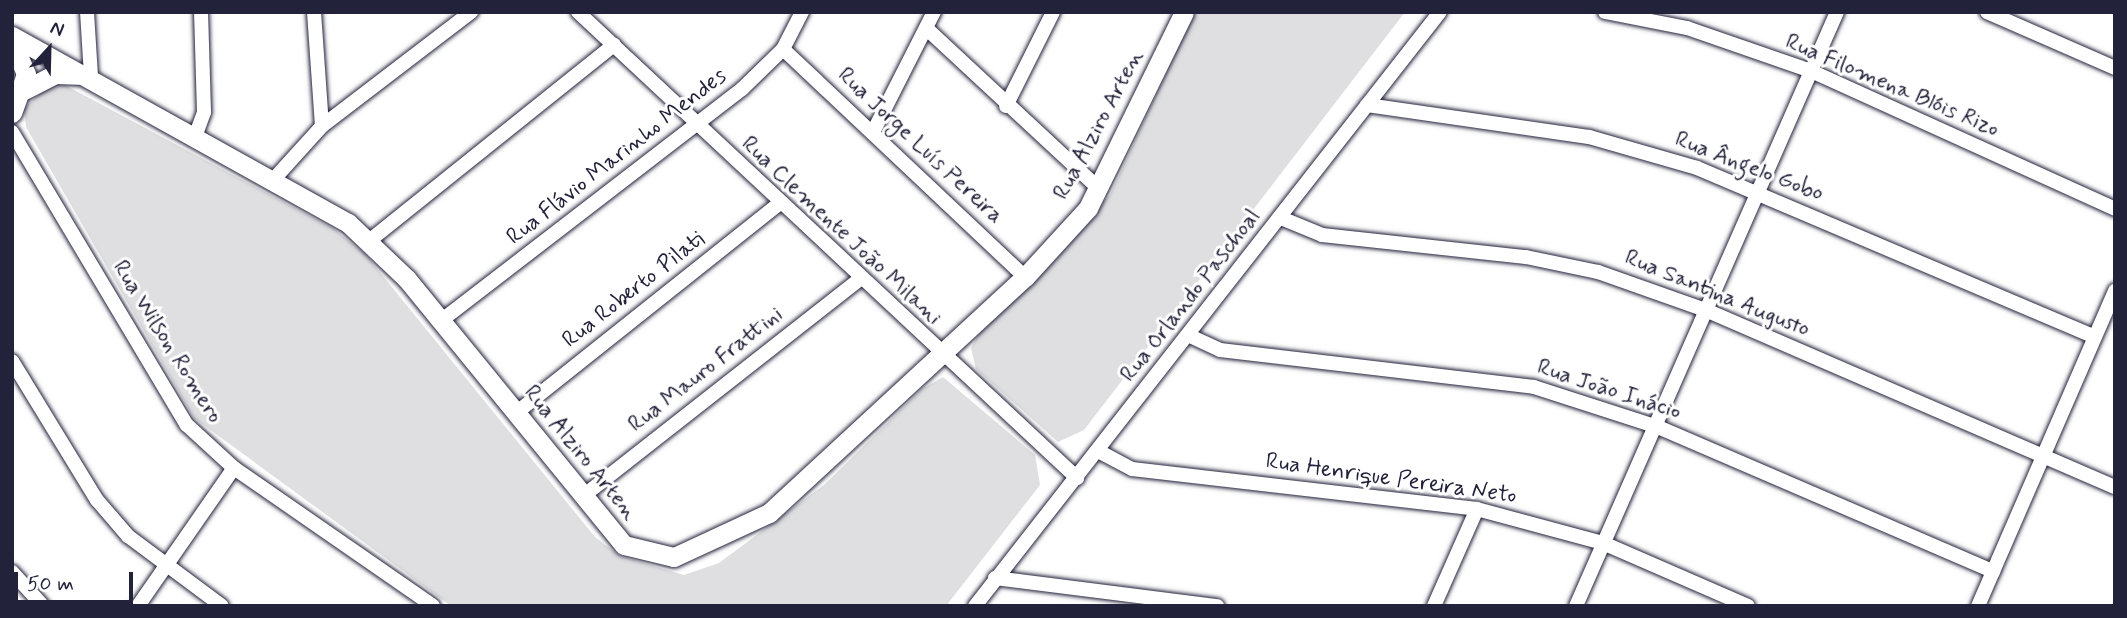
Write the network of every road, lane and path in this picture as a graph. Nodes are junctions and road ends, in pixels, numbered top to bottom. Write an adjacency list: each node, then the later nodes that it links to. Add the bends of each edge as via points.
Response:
1 (87, 12): 20 (street)
2 (201, 12): 29 (street, via 205,103)
3 (313, 12): 25 (street)
4 (471, 12): 25 (street)
5 (578, 12): 16 (street, Rua Clemente João Milani)
6 (802, 12): 17 (street, Rua Flávio Marinho Mendes)
7 (934, 12): 14 (street)
8 (1053, 12): 23 (street)
9 (1184, 12): 31 (street, Rua Alziro Arten)
10 (1440, 12): 22 (street, Rua Orlando Paschoal)
11 (1605, 12): 19 (street, Rua Filomena Blóis Rizo, via 1687,28)
12 (1836, 12): 19 (street)
13 (1987, 12): 18 (street)
14 (926, 28): 23 (street); 28 (street)
15 (12, 38): 20 (street, Rua Alziro Arten); 21 (street, via 23,58)
16 (614, 45): 26 (street, Rua Clemente João Milani); 36 (street)
17 (783, 49): 26 (street, Rua Flávio Marinho Mendes); 28 (street, Rua Jorge Luís Pereira)
18 (2115, 68)
19 (1811, 71): 32 (street); 34 (street, Rua Filomena Blóis Rizo)
20 (91, 75): 21 (street, via 55,74); 29 (street, Rua Alziro Arten)
21 (24, 90): 24 (street)
22 (1367, 105): 32 (street, Rua Ângelo Gobo, via 1589,137); 35 (street, Rua Orlando Paschoal)
23 (1006, 106): 31 (street)
24 (12, 113)
25 (322, 126): 30 (street)
26 (697, 126): 33 (street, Rua Clemente João Milani); 41 (street, Rua Flávio Marinho Mendes)
27 (12, 132): 50 (street, Rua Wilson Romero, via 187,425)
28 (873, 132): 37 (street, Rua Jorge Luís Pereira)
29 (195, 137): 30 (street, Rua Alziro Arten)
30 (274, 179): 36 (street, Rua Alziro Arten)
31 (1098, 188): 37 (street, Rua Alziro Arten)
32 (1759, 193): 40 (street); 43 (street, Rua Ângelo Gobo)
33 (779, 204): 38 (street, Rua Clemente João Milani); 46 (street, Rua Roberto Pilati)
34 (2115, 209)
35 (1281, 218): 40 (street, Rua Santina Augusto, via 1322,235 1566,264); 42 (street, Rua Orlando Paschoal)
36 (369, 241): 41 (street, Rua Alziro Arten)
37 (1025, 277): 44 (street, Rua Alziro Arten)
38 (859, 280): 44 (street, Rua Clemente João Milani); 53 (street, Rua Mauro Frattini)
39 (2115, 291): 43 (street)
40 (1709, 311): 47 (street); 49 (street, Rua Santina Augusto)
41 (442, 320): 46 (street, Rua Alziro Arten)
42 (1190, 336): 47 (street, Rua João Inácio, via 1220,350 1534,387); 48 (street, Rua Orlando Paschoal)
43 (2095, 337): 49 (street)
44 (942, 357): 51 (street, Rua Clemente João Milani); 53 (street, Rua Alziro Arten, via 769,513 695,552 655,556 624,545)
45 (12, 361): 56 (street, via 97,500)
46 (516, 413): 53 (street, Rua Alziro Arten)
47 (1658, 427): 55 (street); 57 (street, Rua João Inácio)
48 (1100, 452): 51 (street, Rua Orlando Paschoal); 54 (street, Rua Henrique Pereira Neto, via 1132,469)
49 (2045, 457): 52 (street, Rua Santina Augusto); 57 (street)
50 (234, 468): 56 (street); 63 (street, Rua Wilson Romero)
51 (1077, 478): 59 (street, Rua Orlando Paschoal)
52 (2115, 487)
53 (582, 497)
54 (1477, 509): 55 (street, Rua Henrique Pereira Neto); 66 (street)
55 (1603, 543): 67 (street); 68 (street, Rua Henrique Pereira Neto)
56 (164, 564): 61 (street); 62 (street)
57 (1993, 571): 69 (street)
58 (12, 572): 60 (street)
59 (995, 578): 64 (street, Rua Orlando Paschoal); 65 (street)
60 (43, 606)
61 (138, 606)
62 (222, 606)
63 (433, 606)
64 (975, 606)
65 (1217, 606)
66 (1434, 606)
67 (1576, 606)
68 (1748, 606)
69 (1978, 606)

